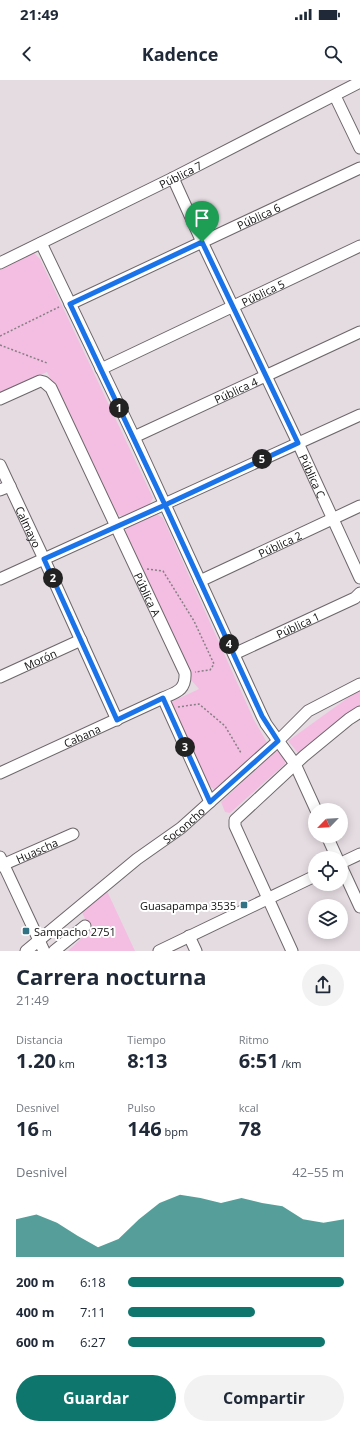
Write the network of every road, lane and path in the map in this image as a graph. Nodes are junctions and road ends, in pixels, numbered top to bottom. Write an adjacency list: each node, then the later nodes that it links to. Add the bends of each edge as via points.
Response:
1 (360, 82): 2 (street, Pública 7)
2 (335, 96): 3 (street); 5 (street, Pública 7)
3 (360, 148)
4 (360, 168): 6 (street, Pública 6)
5 (173, 178): 6 (street, Pública C); 7 (street, Pública 7)
6 (202, 242): 10 (street, Pública 6); 11 (street, Pública C)
7 (41, 243): 9 (street, Pública 7); 10 (street)
8 (360, 246): 11 (street, Pública 5)
9 (0, 263)
10 (65, 306): 13 (path); 16 (street)
11 (234, 306): 16 (street, Pública 5); 17 (street, Pública C)
12 (360, 332): 17 (street, Pública 4)
13 (0, 336)
14 (0, 345): 15 (path)
15 (47, 363)
16 (101, 370): 20 (street)
17 (266, 375): 20 (street, Pública 4); 21 (street, Pública C)
18 (0, 399): 27 (street, Pública A, via 40,381 51,388)
19 (360, 415): 21 (street)
20 (134, 437): 24 (street)
21 (298, 443): 24 (street); 26 (street, Pública C)
22 (0, 465): 23 (street, Calmayo)
23 (5, 488): 28 (street, Calmayo)
24 (165, 505): 27 (street); 32 (street)
25 (360, 506): 26 (street, Pública 2)
26 (333, 519): 31 (street, Pública C); 32 (street, Pública 2)
27 (116, 527): 28 (street); 29 (street, Pública A)
28 (44, 559): 30 (street); 34 (street, Calmayo)
29 (135, 568): 36 (street, Pública A); 36 (path, via 163,571 194,622 214,664 210,670)
30 (0, 578)
31 (360, 578)
32 (200, 581): 35 (street)
33 (360, 594): 35 (street, Pública 1)
34 (81, 640): 37 (street, Morón); 42 (street, Calmayo)
35 (234, 654): 43 (street, via 266,724)
36 (185, 673): 39 (street, via 185,681 179,691)
37 (0, 678)
38 (360, 684): 43 (street, Soconcho, via 308,711)
39 (163, 698): 40 (street); 42 (street, Cabana)
40 (168, 708): 44 (path, via 199,704 225,726); 47 (street)
41 (359, 714): 45 (street)
42 (117, 720): 46 (street, Cabana)
43 (278, 741): 45 (street); 47 (street, Soconcho)
44 (241, 753)
45 (295, 764): 48 (street); 55 (street, via 235,820 235,826)
46 (0, 773)
47 (210, 802): 59 (street, Soconcho, via 181,828 137,859)
48 (313, 803)
49 (73, 834): 52 (street, Huascha)
50 (360, 854): 51 (street)
51 (348, 860)
52 (1, 862): 59 (street)
53 (308, 879): 55 (street)
54 (348, 881): 56 (street)
55 (268, 899): 58 (street); 65 (street)
56 (360, 907)
57 (85, 926): 62 (street)
58 (189, 936): 63 (street); 64 (street)
59 (39, 940): 60 (street, Soconcho); 61 (street)
60 (26, 951)
61 (44, 951)
62 (54, 951)
63 (159, 951)
64 (196, 951)
65 (292, 951)

